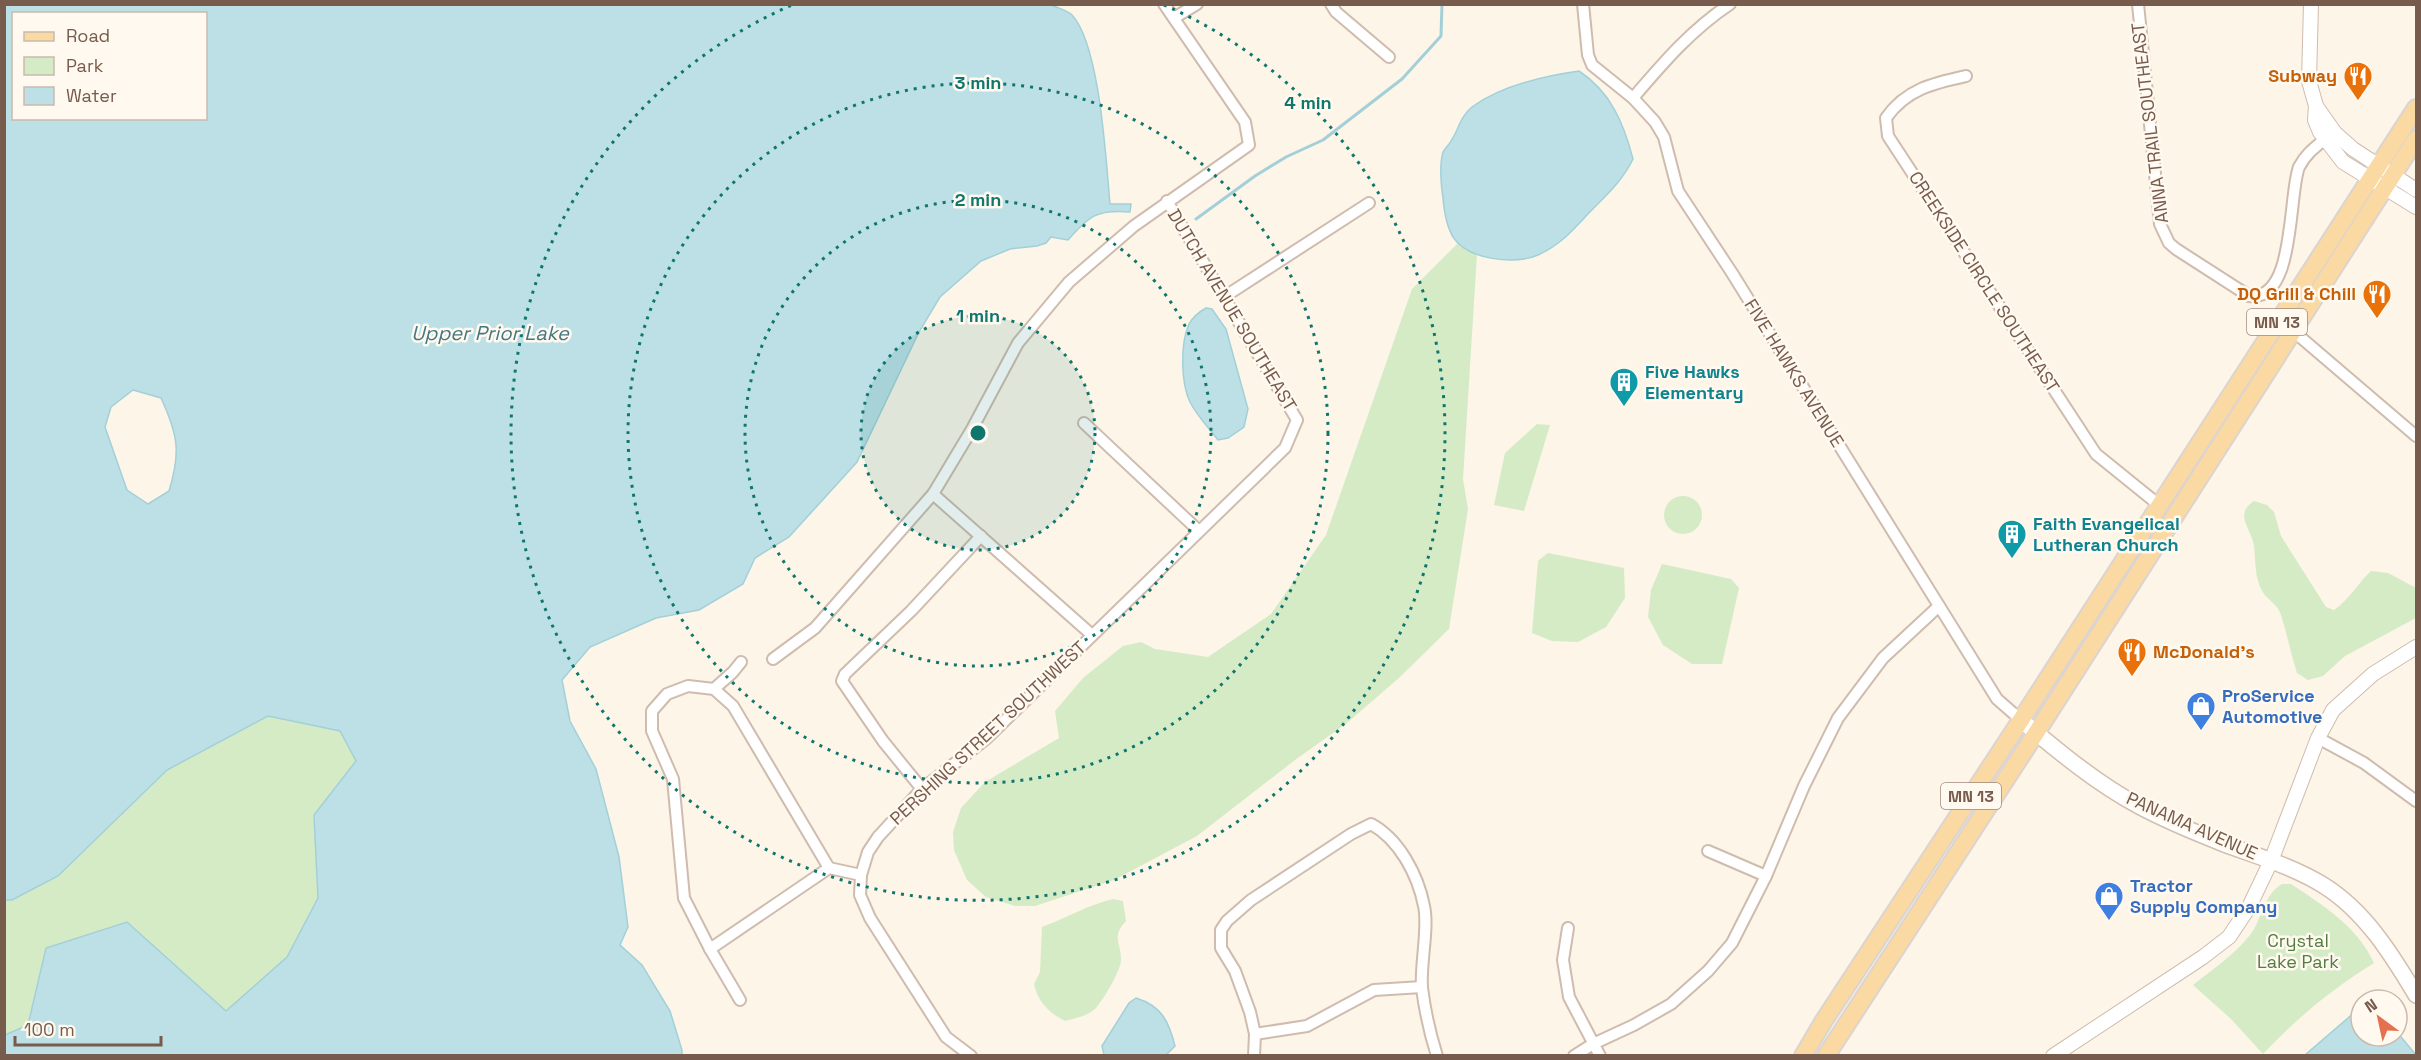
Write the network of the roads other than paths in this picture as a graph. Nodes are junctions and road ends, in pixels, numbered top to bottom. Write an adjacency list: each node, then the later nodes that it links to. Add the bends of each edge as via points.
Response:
1 (1164, 4): 8 (street)
2 (1197, 4): 8 (street)
3 (1331, 4): 9 (street)
4 (1584, 4): 11 (street, FIVE HAWKS AVENUE, via 1592,65)
5 (1730, 4): 11 (street, via 1672,52)
6 (2138, 4): 15 (street, ANNA TRAIL SOUTHEAST, via 2160,224 2176,249 2249,296 2266,293 2287,252 2300,166)
7 (2311, 4): 12 (street, via 2309,81)
8 (1174, 18): 18 (street, via 1245,122 1249,145)
9 (1389, 57)
10 (1966, 76): 27 (street, CREEKSIDE CIRCLE SOUTHEAST, via 1932,83 1897,103 1886,118 1888,136 2096,454)
11 (1633, 98): 30 (street, FIVE HAWKS AVENUE, via 1664,137 1678,191 1691,213)
12 (2316, 106): 15 (street, via 2315,120); 16 (street)
13 (2416, 108): 16 (main road, MN 13)
14 (2416, 139): 16 (main road, MN 13)
15 (2324, 140): 16 (street, via 2343,162)
16 (2381, 178): 17 (street); 20 (street); 22 (main road, MN 13); 27 (main road, MN 13)
17 (2416, 190)
18 (1167, 201): 21 (street, DUTCH AVENUE SOUTHEAST); 26 (street, via 1069,282 1018,343)
19 (1369, 203): 21 (street)
20 (2416, 207)
21 (1224, 297): 23 (street, DUTCH AVENUE SOUTHEAST)
22 (2292, 330): 25 (street); 37 (main road, MN 13)
23 (1296, 420): 28 (street, PERSHING STREET SOUTHWEST, via 1285,448)
24 (1084, 423): 28 (street)
25 (2416, 436)
26 (933, 494): 29 (street); 33 (street, via 815,628)
27 (2159, 505): 36 (main road, MN 13)
28 (1199, 531): 31 (street, PERSHING STREET SOUTHWEST)
29 (981, 536): 31 (street); 39 (street, via 842,681)
30 (1939, 606): 36 (street, FIVE HAWKS AVENUE, via 1997,699); 45 (street, via 1883,658 1838,718)
31 (1092, 634): 39 (street, PERSHING STREET SOUTHWEST, via 987,738)
32 (2416, 647): 38 (street, via 2373,674 2333,710)
33 (773, 659)
34 (741, 662): 35 (street)
35 (714, 689): 43 (street, via 733,706); 47 (street, via 688,686 667,694 652,711 652,731 673,779 684,898)
36 (2021, 720): 37 (main road, FIVE HAWKS AVENUE); 58 (main road, MN 13)
37 (2036, 733): 42 (main road, PANAMA AVENUE, via 2084,771 2139,806); 59 (main road, MN 13)
38 (2318, 738): 40 (street, via 2364,763); 42 (street)
39 (922, 789): 44 (street, PERSHING STREET SOUTHWEST, via 878,837 868,852)
40 (2416, 801)
41 (1708, 851): 45 (street)
42 (2271, 861): 49 (main road, PANAMA AVENUE, via 2324,885 2353,910 2385,945); 60 (street, via 2249,908 2229,937)
43 (829, 868): 44 (street); 47 (street)
44 (861, 875): 53 (street, via 860,895 870,918 946,1037)
45 (1766, 876): 52 (street, via 1732,943 1708,971 1671,1004)
46 (1568, 928): 52 (street, via 1563,960 1569,997)
47 (710, 949): 50 (street)
48 (1422, 987): 51 (street, via 1374,990 1307,1026); 51 (street, via 1425,907 1407,860 1386,832 1371,824 1251,900 1221,930 1221,948 1244,990); 55 (street)
49 (2416, 995)
50 (740, 1000)
51 (1255, 1034): 54 (street)
52 (1593, 1044): 56 (street); 57 (street)
53 (971, 1056)
54 (1254, 1056)
55 (1437, 1056)
56 (1574, 1056)
57 (1600, 1056)
58 (1803, 1056)
59 (1826, 1056)
60 (2053, 1056)

